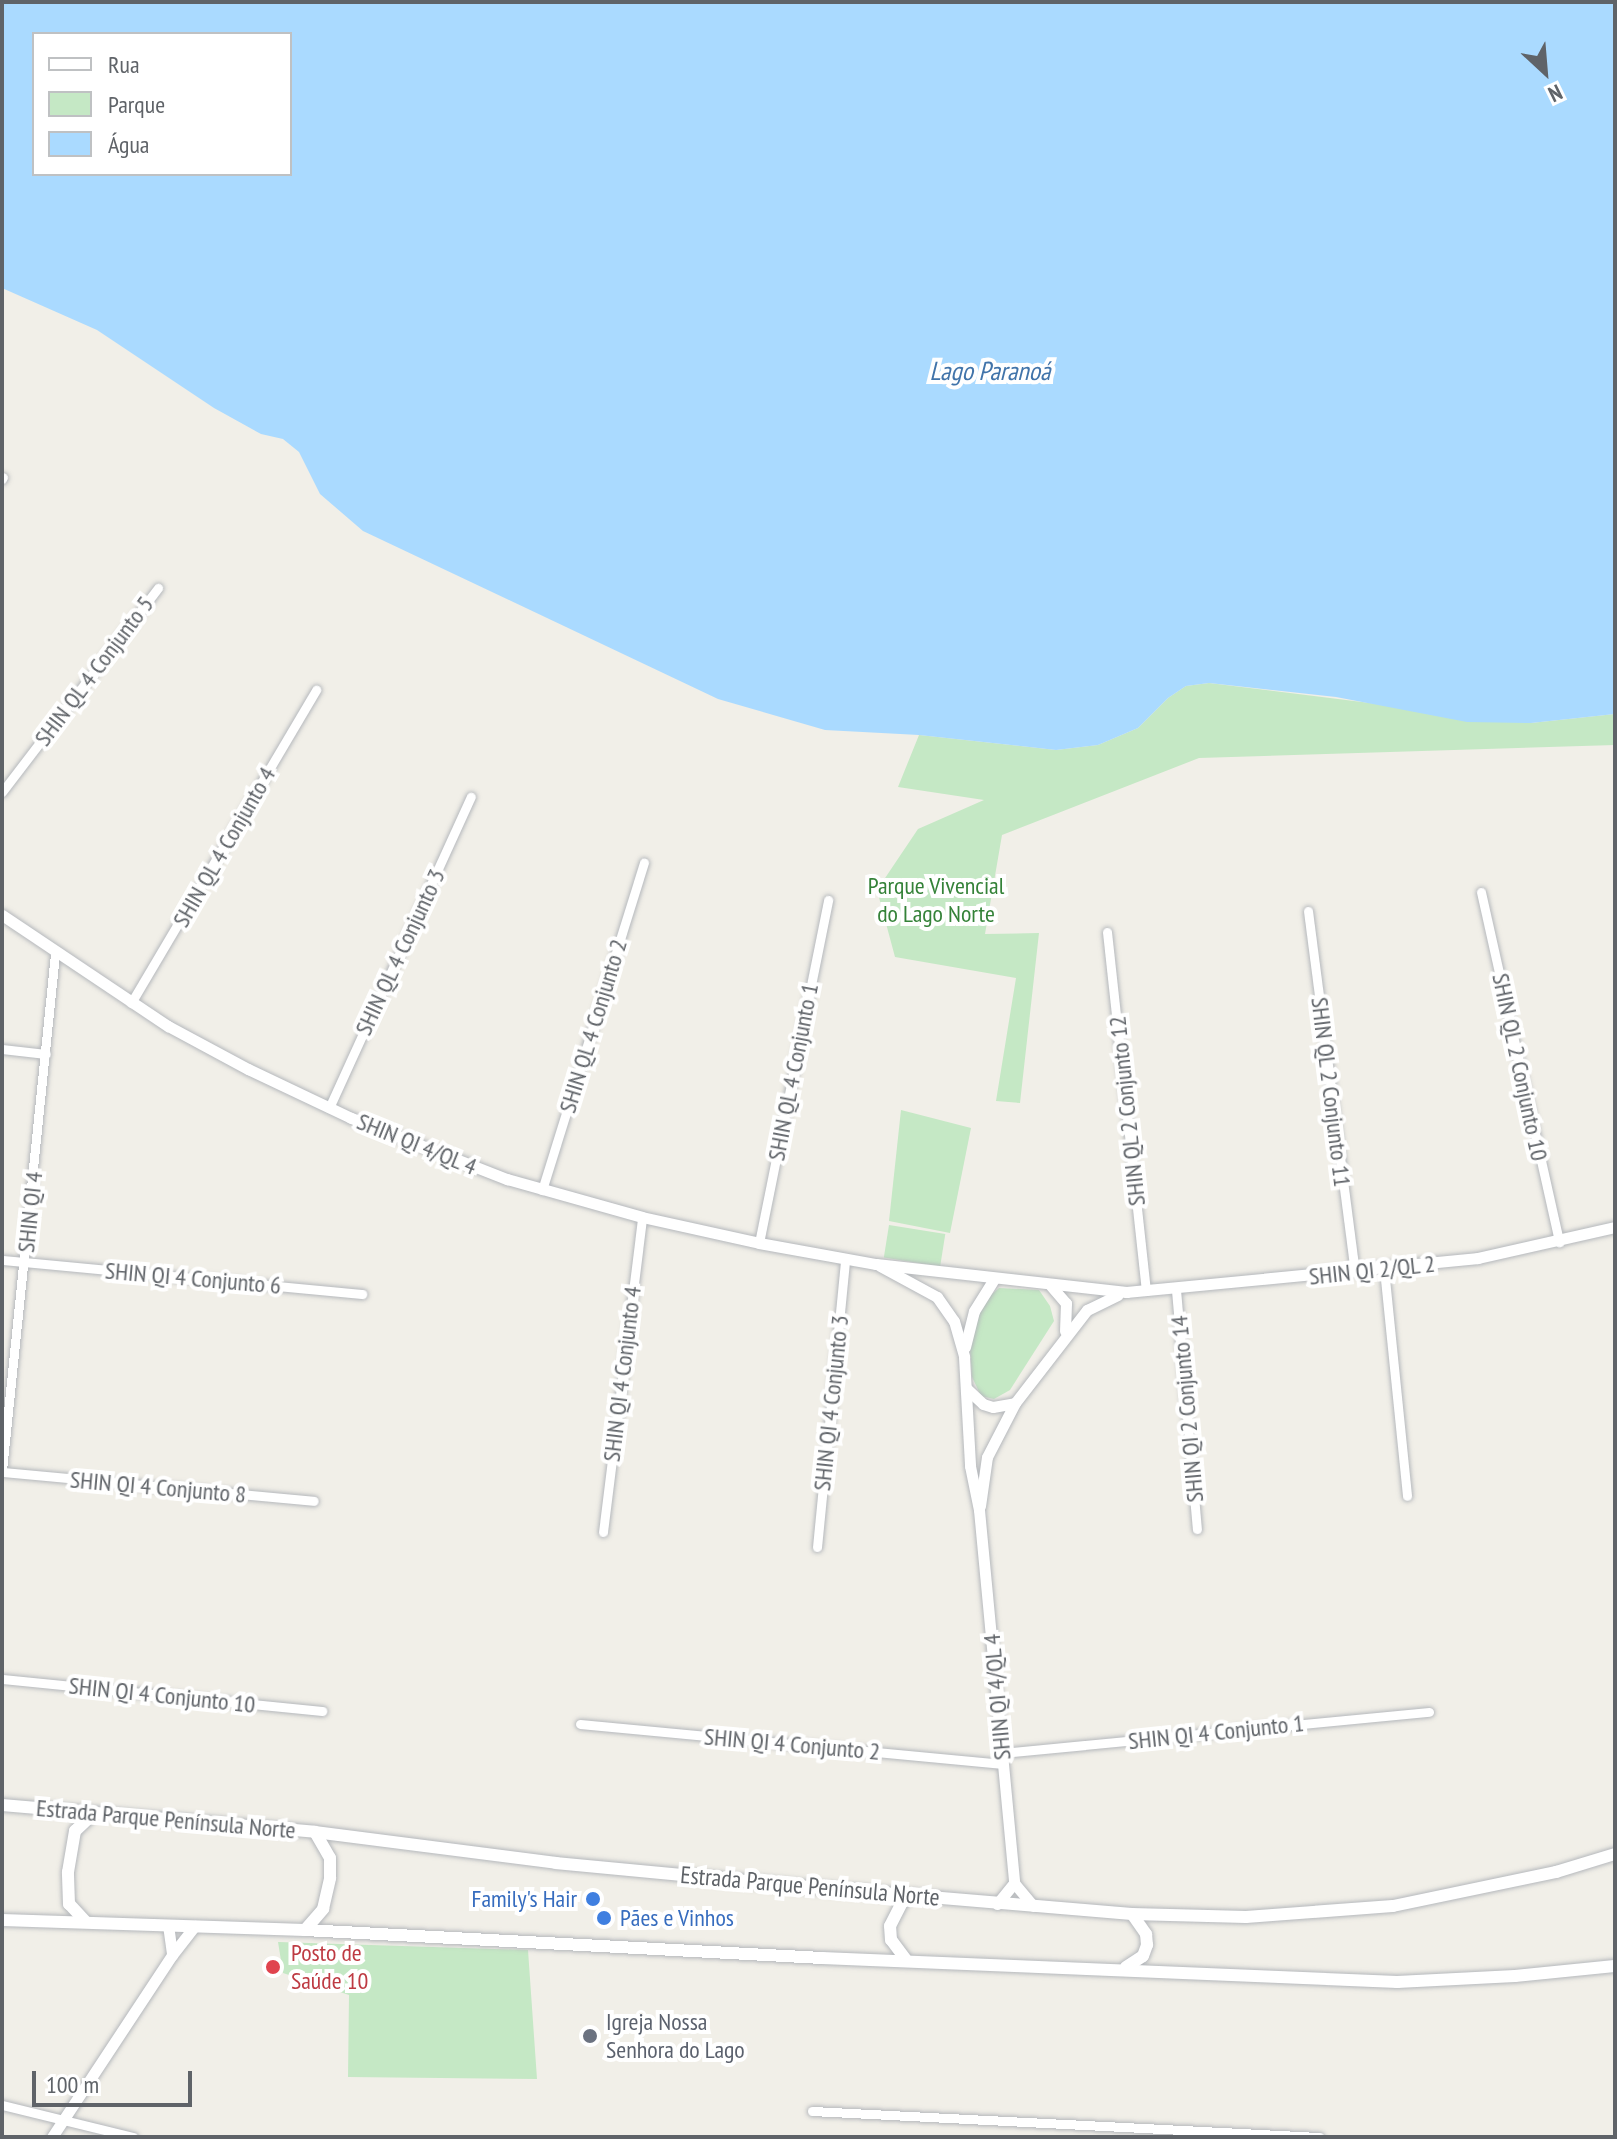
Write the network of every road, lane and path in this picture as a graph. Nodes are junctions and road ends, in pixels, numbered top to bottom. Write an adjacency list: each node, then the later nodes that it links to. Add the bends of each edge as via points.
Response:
1 (158, 588): 3 (street, SHIN QL 4 Conjunto 5)
2 (316, 690): 12 (street, SHIN QL 4 Conjunto 4)
3 (2, 792)
4 (471, 797): 15 (street, SHIN QL 4 Conjunto 3)
5 (644, 862): 16 (street, SHIN QL 4 Conjunto 2)
6 (1481, 892): 19 (street, SHIN QL 2 Conjunto 10)
7 (828, 900): 20 (street, SHIN QL 4 Conjunto 1)
8 (1308, 911): 26 (street, SHIN QL 2 Conjunto 11)
9 (2, 915): 11 (street, SHIN QI 4/QL 4)
10 (1107, 932): 30 (street, SHIN QL 2 Conjunto 12)
11 (55, 954): 12 (street, SHIN QI 4/QL 4); 14 (street, SHIN QI 4)
12 (131, 1003): 15 (street, SHIN QI 4/QL 4)
13 (2, 1049): 14 (street)
14 (46, 1054): 23 (street, SHIN QI 4)
15 (329, 1108): 16 (street, SHIN QI 4/QL 4, via 465,1165)
16 (542, 1190): 17 (street, SHIN QI 4/QL 4)
17 (642, 1217): 20 (street, SHIN QI 4/QL 4); 42 (street, SHIN QI 4 Conjunto 4)
18 (1615, 1227): 19 (street, SHIN QI 2/QL 2)
19 (1559, 1242): 25 (street, SHIN QI 2/QL 2)
20 (759, 1243): 21 (street, SHIN QI 4/QL 4)
21 (845, 1259): 24 (street, SHIN QI 4/QL 4); 43 (street, SHIN QI 4 Conjunto 3)
22 (2, 1260): 23 (street, SHIN QI 4 Conjunto 6)
23 (24, 1262): 32 (street, SHIN QI 4 Conjunto 6); 37 (street, SHIN QI 4)
24 (876, 1264): 27 (street, SHIN QI 4/QL 4); 34 (street, SHIN QI 4/QL 4, via 937,1297 954,1321)
25 (1384, 1269): 26 (street, SHIN QI 2/QL 2); 38 (street)
26 (1355, 1272): 29 (street, SHIN QI 2/QL 2)
27 (994, 1279): 28 (street, SHIN QI 4/QL 4); 34 (street, via 969,1324)
28 (1050, 1285): 31 (street, SHIN QI 2/QL 2); 33 (street, via 1062,1296 1068,1313)
29 (1176, 1290): 30 (street, SHIN QI 2/QL 2); 41 (street, SHIN QI 2 Conjunto 14)
30 (1146, 1291): 31 (street, SHIN QI 2/QL 2)
31 (1126, 1292): 33 (street, SHIN QI 2/QL 2, via 1094,1304)
32 (362, 1294)
33 (1063, 1339): 36 (street, SHIN QI 4/QL 4)
34 (964, 1357): 35 (street, SHIN QI 4/QL 4)
35 (966, 1388): 36 (street, via 983,1404); 40 (street, SHIN QI 4/QL 4, via 970,1466)
36 (1015, 1403): 40 (street, SHIN QI 4/QL 4, via 987,1457)
37 (2, 1471): 39 (street, SHIN QI 4 Conjunto 8)
38 (1407, 1496)
39 (314, 1501)
40 (979, 1510): 48 (street, SHIN QI 4/QL 4)
41 (1197, 1529)
42 (603, 1532)
43 (817, 1547)
44 (2, 1679): 45 (street, SHIN QI 4 Conjunto 10)
45 (322, 1711)
46 (1429, 1712): 48 (street, SHIN QI 4 Conjunto 1)
47 (580, 1724): 48 (street, SHIN QI 4 Conjunto 2)
48 (1003, 1758): 53 (street, SHIN QI 4/QL 4)
49 (2, 1805): 50 (main road, Estrada Parque Península Norte)
50 (93, 1814): 51 (main road, Estrada Parque Península Norte); 59 (main road, via 75,1831 68,1872 69,1904)
51 (315, 1832): 54 (main road, Estrada Parque Península Norte, via 556,1863); 62 (main road, via 330,1858 330,1878 323,1909)
52 (1615, 1854): 57 (main road, Estrada Parque Península Norte, via 1556,1872 1393,1906 1246,1917)
53 (1014, 1883): 55 (street); 56 (street)
54 (914, 1895): 55 (main road, Estrada Parque Península Norte); 64 (main road, via 902,1902 890,1926 891,1940)
55 (997, 1904): 56 (main road, Estrada Parque Península Norte)
56 (1033, 1906): 57 (main road, Estrada Parque Península Norte)
57 (1132, 1914): 66 (main road, via 1147,1945 1134,1964)
58 (2, 1920): 59 (main road)
59 (86, 1922): 60 (main road)
60 (168, 1925): 61 (main road); 63 (street)
61 (195, 1926): 62 (main road); 63 (street)
62 (305, 1930): 64 (main road)
63 (172, 1955): 69 (street)
64 (907, 1961): 66 (main road)
65 (1615, 1966): 66 (main road, via 1397,1982)
66 (1123, 1968)
67 (2, 2105): 69 (street)
68 (812, 2111): 70 (street)
69 (63, 2120): 71 (street); 72 (street)
70 (1110, 2132): 73 (street)
71 (52, 2137)
72 (133, 2137)
73 (1319, 2137)

